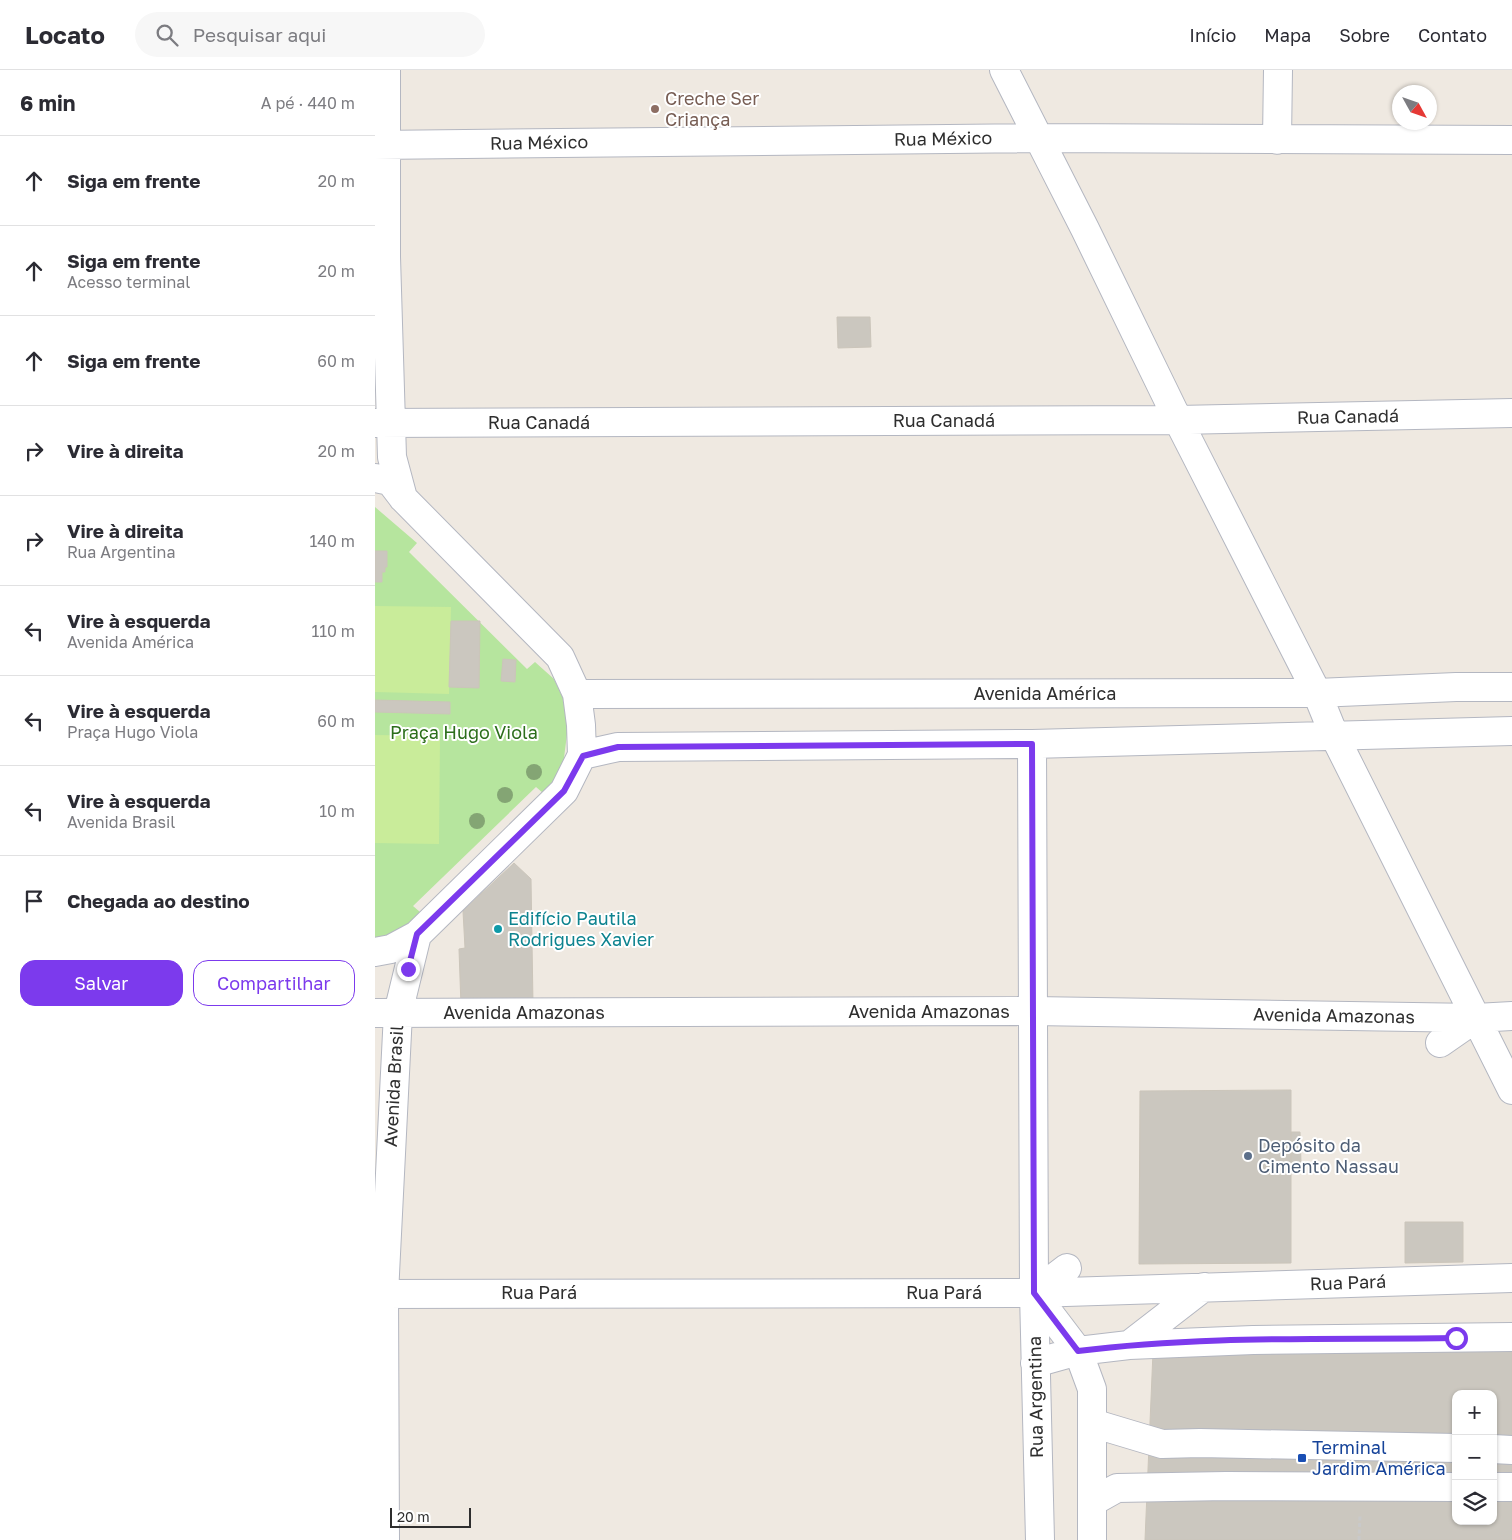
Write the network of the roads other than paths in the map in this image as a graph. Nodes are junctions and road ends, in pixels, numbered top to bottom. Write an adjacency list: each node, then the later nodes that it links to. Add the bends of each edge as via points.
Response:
1 (386, 70): 7 (street)
2 (1004, 70): 4 (street)
3 (1278, 70): 5 (street)
4 (1037, 138): 5 (street, Rua México); 7 (street, Rua México); 9 (street)
5 (1277, 140): 6 (street, Rua México)
6 (1512, 140)
7 (381, 145): 10 (street, via 386,257)
8 (1512, 413): 9 (street, Rua Canadá)
9 (1178, 420): 10 (street, Rua Canadá); 14 (street)
10 (383, 423): 12 (street)
11 (375, 478): 12 (street, via 390,481)
12 (403, 498): 15 (street, via 560,657)
13 (1512, 687): 14 (street, Avenida América, via 1456,686)
14 (1317, 693): 15 (street, Avenida América); 17 (street)
15 (577, 694): 19 (street)
16 (1512, 732): 17 (street)
17 (1334, 735): 18 (street); 25 (street)
18 (1032, 744): 19 (street, via 618,747); 22 (street, Rua Argentina)
19 (583, 756): 20 (street, via 564,791)
20 (417, 934): 21 (street, via 391,949); 23 (street, Avenida Brasil)
21 (375, 952)
22 (1033, 1012): 23 (street, Avenida Amazonas); 25 (street, Avenida Amazonas); 31 (street, Rua Argentina)
23 (386, 1013): 32 (street, Avenida Brasil)
24 (1512, 1016): 25 (street, Avenida Amazonas)
25 (1476, 1018): 26 (street); 27 (street)
26 (1441, 1043)
27 (1512, 1090)
28 (1067, 1268): 31 (street)
29 (1512, 1278): 30 (street, Rua Pará)
30 (1204, 1287): 31 (street, Rua Pará); 34 (street)
31 (1034, 1293): 32 (street, Rua Pará); 35 (street); 36 (street, Rua Argentina)
32 (379, 1294): 45 (street, Avenida Brasil)
33 (1512, 1337): 34 (street)
34 (1129, 1344): 35 (street)
35 (1078, 1351): 36 (street); 37 (street, via 1092,1388)
36 (1035, 1364): 46 (street, Rua Argentina)
37 (1092, 1423): 38 (street, via 1162,1444); 44 (street)
38 (1452, 1448)
39 (1497, 1450): 40 (street)
40 (1512, 1450)
41 (1452, 1487): 44 (street, via 1117,1488)
42 (1497, 1487): 43 (street)
43 (1512, 1487)
44 (1093, 1502): 47 (street)
45 (385, 1540)
46 (1040, 1540)
47 (1092, 1540)

